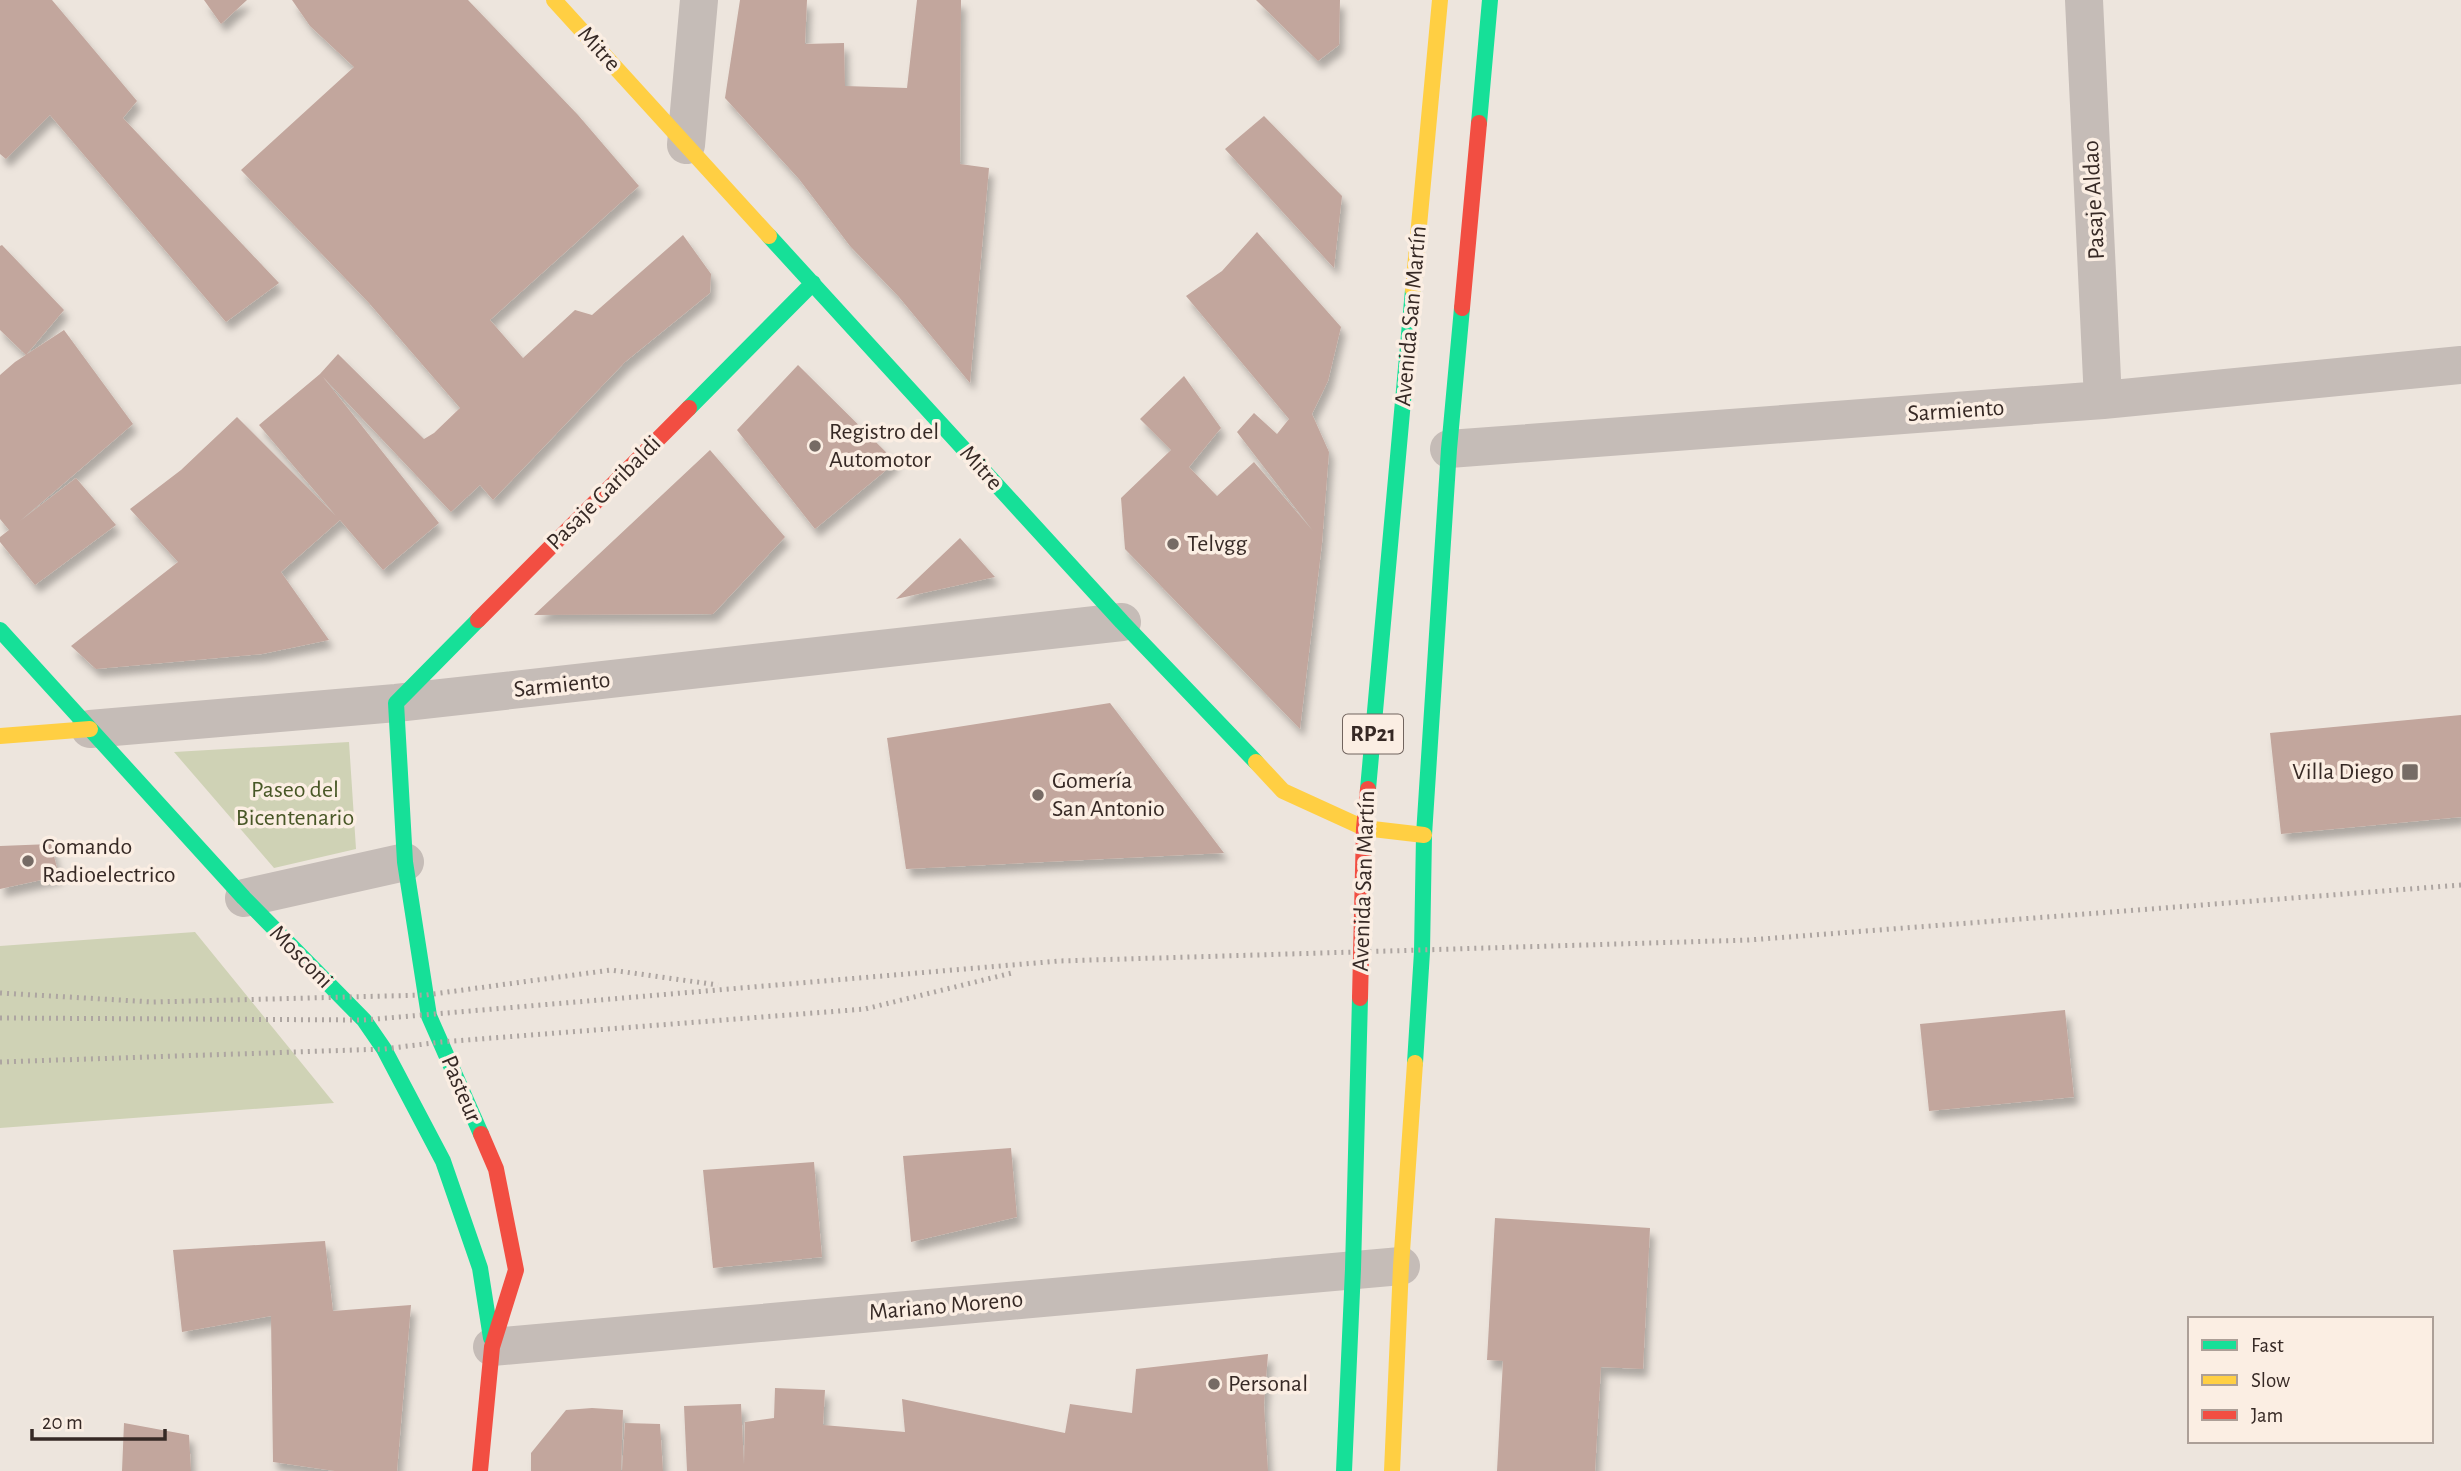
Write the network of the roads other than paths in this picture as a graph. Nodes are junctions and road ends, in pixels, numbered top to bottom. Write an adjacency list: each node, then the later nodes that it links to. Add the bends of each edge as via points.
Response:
1 (554, 0): 6 (street, Mitre)
2 (699, 0): 6 (street)
3 (1440, 0): 16 (street, Avenida San Martín / RP21)
4 (1490, 0): 10 (street, Avenida San Martín / RP21)
5 (2084, 0): 9 (street, Pasaje Aldao)
6 (686, 145): 7 (street, Mitre)
7 (813, 283): 11 (street, Mitre); 13 (street, Pasaje Garibaldi)
8 (2461, 365): 9 (street, Sarmiento)
9 (2103, 400): 10 (street, Sarmiento)
10 (1449, 449): 17 (street, Avenida San Martín / RP21)
11 (1122, 622): 13 (street, Sarmiento); 16 (street, Mitre, via 1283,791)
12 (0, 630): 14 (street, Mosconi)
13 (396, 703): 14 (street, Sarmiento); 18 (street, Pasteur)
14 (90, 729): 15 (street, Sarmiento); 19 (street, Mosconi)
15 (0, 736)
16 (1364, 828): 17 (street, Mitre); 21 (street, Avenida San Martín / RP21)
17 (1424, 835): 20 (street, Avenida San Martín / RP21, via 1422,951)
18 (405, 862): 19 (street); 22 (street, Pasteur, via 429,1016 496,1169 516,1270)
19 (244, 898): 22 (street, Mosconi, via 364,1020 384,1049 443,1161 480,1268)
20 (1401, 1266): 21 (street, Mariano Moreno); 25 (street, Avenida San Martín / RP21)
21 (1353, 1269): 22 (street, Mariano Moreno); 24 (street, Avenida San Martín / RP21)
22 (492, 1347): 23 (street, Pasteur)
23 (480, 1471)
24 (1344, 1471)
25 (1392, 1471)

